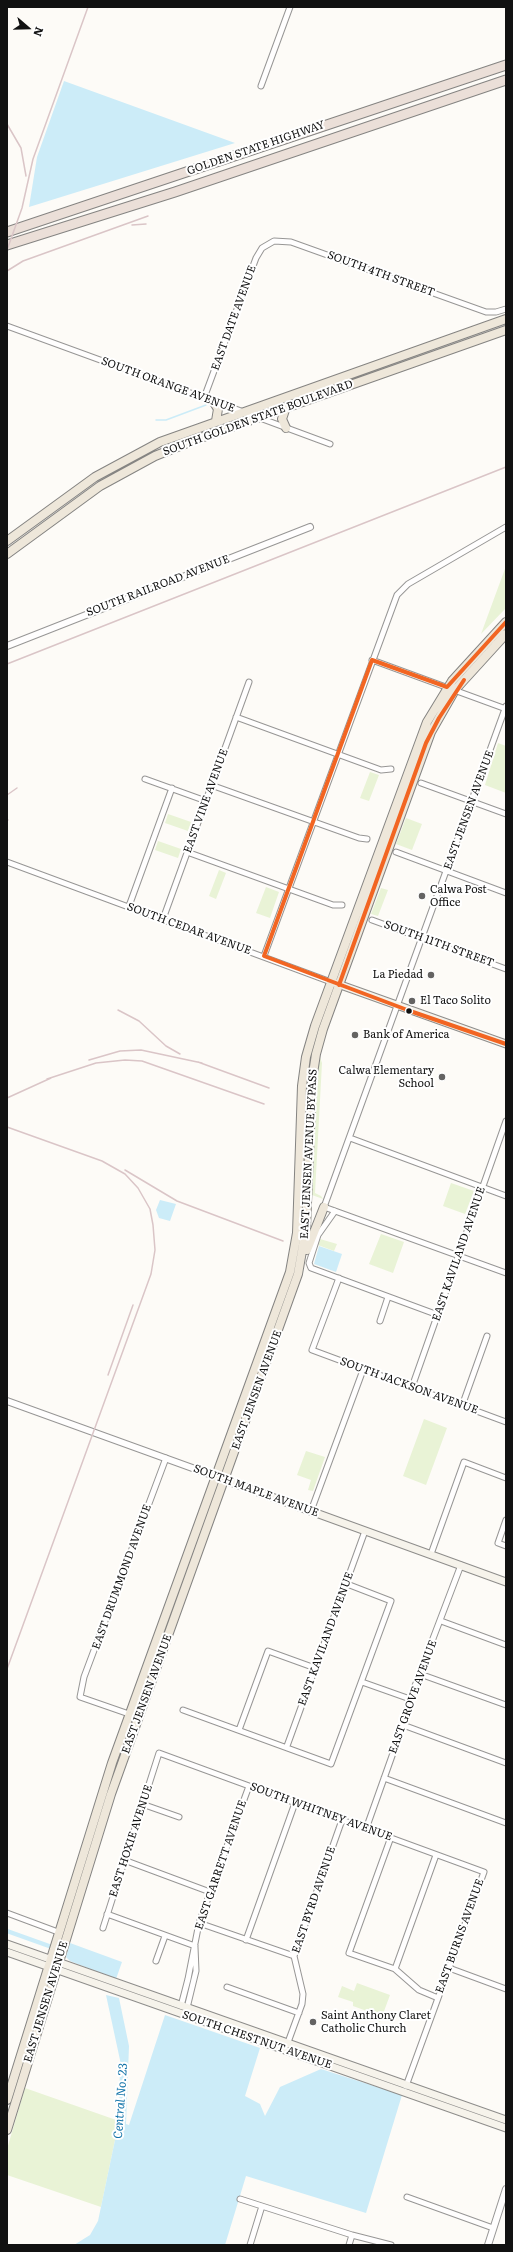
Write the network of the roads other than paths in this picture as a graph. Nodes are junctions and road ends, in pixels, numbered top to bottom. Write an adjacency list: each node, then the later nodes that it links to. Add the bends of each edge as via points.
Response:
1 (290, 7): 4 (street)
2 (503, 66): 7 (highway, GOLDEN STATE HIGHWAY)
3 (506, 80): 6 (highway, GOLDEN STATE HIGHWAY)
4 (261, 86)
5 (506, 86): 6 (highway)
6 (456, 96): 9 (highway, GOLDEN STATE HIGHWAY, via 175,192)
7 (7, 232)
8 (270, 242): 10 (street, SOUTH 4TH STREET, via 291,242 491,313); 14 (street, EAST DATE AVENUE, via 259,251 256,258)
9 (7, 245)
10 (506, 310)
11 (506, 319): 17 (main road, SOUTH GOLDEN STATE BOULEVARD)
12 (7, 326): 14 (street, SOUTH ORANGE AVENUE)
13 (506, 330): 16 (main road, SOUTH GOLDEN STATE BOULEVARD)
14 (204, 398): 15 (street, SOUTH ORANGE AVENUE)
15 (213, 401): 17 (street, SOUTH ORANGE AVENUE); 19 (main road, via 218,409)
16 (286, 407): 18 (main road, SOUTH GOLDEN STATE BOULEVARD); 20 (main road, via 282,419)
17 (243, 412): 18 (street, SOUTH ORANGE AVENUE); 19 (main road, SOUTH GOLDEN STATE BOULEVARD)
18 (257, 417): 20 (street, SOUTH ORANGE AVENUE); 25 (main road, SOUTH GOLDEN STATE BOULEVARD, via 166,451 128,470 81,499)
19 (216, 421): 24 (main road, SOUTH GOLDEN STATE BOULEVARD, via 160,442 114,465)
20 (286, 428): 21 (street, SOUTH ORANGE AVENUE)
21 (330, 444)
22 (310, 527): 28 (street, SOUTH RAILROAD AVENUE)
23 (506, 527): 29 (street, via 408,584 397,595)
24 (7, 541)
25 (7, 554)
26 (506, 622): 31 (main road, EAST JENSEN AVENUE BYPASS)
27 (506, 634): 32 (main road, EAST JENSEN AVENUE BYPASS)
28 (7, 646)
29 (372, 660): 31 (street); 35 (street)
30 (249, 682): 34 (street, EAST VINE AVENUE)
31 (447, 687): 32 (street); 59 (main road, EAST JENSEN AVENUE BYPASS, via 420,738)
32 (456, 690): 33 (street); 59 (main road, EAST JENSEN AVENUE BYPASS, via 426,743)
33 (506, 708): 42 (street, EAST JENSEN AVENUE)
34 (236, 717): 35 (street); 39 (street, EAST VINE AVENUE)
35 (338, 754): 36 (street, via 380,770); 44 (street)
36 (391, 769)
37 (145, 779): 40 (street)
38 (421, 783): 42 (street)
39 (211, 785): 41 (street, EAST VINE AVENUE); 44 (street)
40 (172, 788): 41 (street); 53 (street)
41 (206, 801): 46 (street, EAST VINE AVENUE)
42 (472, 802): 43 (street); 49 (street, EAST JENSEN AVENUE)
43 (506, 814)
44 (313, 821): 45 (street); 50 (street)
45 (367, 839)
46 (187, 852): 50 (street); 54 (street, EAST VINE AVENUE)
47 (396, 852): 49 (street)
48 (7, 862): 53 (street, SOUTH CEDAR AVENUE)
49 (447, 870): 51 (street); 56 (street, EAST JENSEN AVENUE)
50 (288, 889): 52 (street, via 333,905); 57 (street)
51 (506, 893)
52 (342, 905)
53 (129, 906): 54 (street, SOUTH CEDAR AVENUE)
54 (163, 919): 57 (street, SOUTH CEDAR AVENUE)
55 (372, 920): 56 (street, SOUTH 11TH STREET)
56 (423, 937): 58 (street, SOUTH 11TH STREET); 60 (street, EAST JENSEN AVENUE)
57 (264, 956): 59 (street, SOUTH CEDAR AVENUE)
58 (506, 969)
59 (335, 984): 60 (main road, SOUTH CEDAR AVENUE); 68 (main road, EAST JENSEN AVENUE BYPASS, via 310,1041 304,1072); 70 (main road, EAST JENSEN AVENUE BYPASS, via 313,1069 306,1228)
60 (398, 1006): 61 (main road, SOUTH CEDAR AVENUE); 63 (street, EAST JENSEN AVENUE)
61 (506, 1044)
62 (506, 1121): 64 (street, EAST KAVILAND AVENUE)
63 (350, 1138): 64 (street); 66 (street, EAST JENSEN AVENUE)
64 (482, 1187): 65 (street); 69 (street, EAST KAVILAND AVENUE)
65 (506, 1196)
66 (324, 1207): 67 (street); 70 (main road)
67 (335, 1210): 69 (street); 72 (street, via 323,1225 309,1263 313,1269)
68 (295, 1248): 83 (main road, EAST JENSEN AVENUE, via 286,1283)
69 (458, 1255): 71 (street); 74 (street, EAST KAVILAND AVENUE)
70 (301, 1263): 85 (main road, EAST JENSEN AVENUE)
71 (506, 1273)
72 (339, 1278): 73 (street); 77 (street, SOUTH JACKSON AVENUE, via 312,1350)
73 (388, 1297): 74 (street); 75 (street)
74 (438, 1315): 78 (street, EAST KAVILAND AVENUE)
75 (380, 1321)
76 (487, 1336): 80 (street)
77 (363, 1370): 78 (street, SOUTH JACKSON AVENUE); 86 (street)
78 (412, 1387): 80 (street, SOUTH JACKSON AVENUE)
79 (7, 1400): 82 (street, SOUTH MAPLE AVENUE)
80 (462, 1406): 81 (street, SOUTH JACKSON AVENUE)
81 (506, 1422)
82 (166, 1458): 83 (street, SOUTH MAPLE AVENUE); 102 (street, EAST DRUMMOND AVENUE, via 84,1677 80,1697)
83 (216, 1477): 85 (street, SOUTH MAPLE AVENUE); 102 (main road, EAST JENSEN AVENUE)
84 (506, 1478): 90 (street, via 464,1462)
85 (224, 1480): 86 (main road, SOUTH MAPLE AVENUE); 134 (main road, EAST JENSEN AVENUE, via 111,1794)
86 (311, 1511): 88 (main road, SOUTH MAPLE AVENUE)
87 (506, 1520): 89 (street, via 498,1543)
88 (365, 1531): 90 (main road, SOUTH MAPLE AVENUE); 93 (street, EAST KAVILAND AVENUE)
89 (506, 1546)
90 (431, 1554): 91 (main road, SOUTH MAPLE AVENUE)
91 (461, 1565): 92 (main road, SOUTH MAPLE AVENUE); 94 (street, EAST GROVE AVENUE)
92 (506, 1582)
93 (346, 1584): 96 (street, EAST KAVILAND AVENUE); 98 (street, via 391,1601)
94 (441, 1621): 95 (street); 97 (street, EAST GROVE AVENUE)
95 (506, 1645)
96 (316, 1668): 104 (street, via 268,1652); 105 (street, EAST KAVILAND AVENUE)
97 (420, 1674): 99 (street, EAST GROVE AVENUE); 100 (street)
98 (362, 1682): 99 (street); 105 (street, via 332,1764)
99 (410, 1699): 103 (street, EAST GROVE AVENUE)
100 (506, 1705)
101 (183, 1710): 104 (street)
102 (129, 1714): 125 (main road, EAST JENSEN AVENUE, via 89,1830)
103 (403, 1725): 107 (street); 108 (street, EAST GROVE AVENUE)
104 (239, 1730): 105 (street)
105 (287, 1746)
106 (159, 1753): 109 (street, SOUTH WHITNEY AVENUE); 111 (street, EAST HOXIE AVENUE)
107 (506, 1763)
108 (384, 1778): 114 (street); 115 (street, EAST GROVE AVENUE)
109 (249, 1786): 110 (street, SOUTH WHITNEY AVENUE); 120 (street, EAST GARRETT AVENUE)
110 (295, 1803): 113 (street, SOUTH WHITNEY AVENUE); 127 (street)
111 (142, 1804): 112 (street); 118 (street, EAST HOXIE AVENUE)
112 (179, 1817)
113 (342, 1820): 115 (street, SOUTH WHITNEY AVENUE); 131 (street, EAST BYRD AVENUE)
114 (506, 1823)
115 (366, 1829): 116 (street, SOUTH WHITNEY AVENUE)
116 (391, 1838): 117 (street, SOUTH WHITNEY AVENUE); 136 (street, via 349,1953)
117 (436, 1855): 119 (street, SOUTH WHITNEY AVENUE); 136 (street)
118 (124, 1860): 120 (street); 122 (street, EAST HOXIE AVENUE)
119 (484, 1872): 135 (street, EAST BURNS AVENUE)
120 (210, 1892): 123 (street, EAST GARRETT AVENUE)
121 (7, 1914): 125 (street)
122 (107, 1914): 124 (street, EAST HOXIE AVENUE); 126 (street)
123 (199, 1923): 127 (street); 129 (street, EAST GARRETT AVENUE)
124 (103, 1928)
125 (58, 1932): 133 (main road, EAST JENSEN AVENUE)
126 (165, 1936): 129 (street); 132 (street)
127 (246, 1940): 131 (street)
128 (7, 1944): 133 (main road)
129 (195, 1946): 140 (street, EAST GARRETT AVENUE, via 196,1971)
130 (7, 1952): 133 (main road, SOUTH CHESTNUT AVENUE)
131 (294, 1956): 141 (street, EAST BYRD AVENUE, via 303,1994)
132 (156, 1961)
133 (49, 1963): 134 (main road, SOUTH CHESTNUT AVENUE); 145 (main road, EAST JENSEN AVENUE)
134 (57, 1966): 140 (main road, SOUTH CHESTNUT AVENUE); 143 (main road, SOUTH CHESTNUT AVENUE); 148 (main road, EAST JENSEN AVENUE)
135 (449, 1968): 138 (street); 139 (street, EAST BURNS AVENUE)
136 (395, 1969): 139 (street, via 420,1990)
137 (227, 1987): 141 (street)
138 (506, 1989)
139 (438, 1998): 144 (street, EAST BURNS AVENUE)
140 (184, 2007): 142 (main road, SOUTH CHESTNUT AVENUE)
141 (299, 2013): 142 (street, EAST BYRD AVENUE)
142 (288, 2042): 143 (street, EAST BYRD AVENUE); 144 (main road, SOUTH CHESTNUT AVENUE)
143 (286, 2050): 144 (main road, SOUTH CHESTNUT AVENUE)
144 (406, 2087): 146 (main road, SOUTH CHESTNUT AVENUE); 147 (main road, SOUTH CHESTNUT AVENUE)
145 (7, 2100)
146 (506, 2120)
147 (506, 2128)
148 (7, 2130)
149 (506, 2189): 153 (street)
150 (406, 2197): 153 (street)
151 (240, 2198): 152 (street)
152 (262, 2206): 154 (street); 155 (street)
153 (493, 2228): 158 (street)
154 (352, 2235): 156 (street); 157 (street)
155 (250, 2245)
156 (349, 2245)
157 (391, 2245)
158 (488, 2245)

